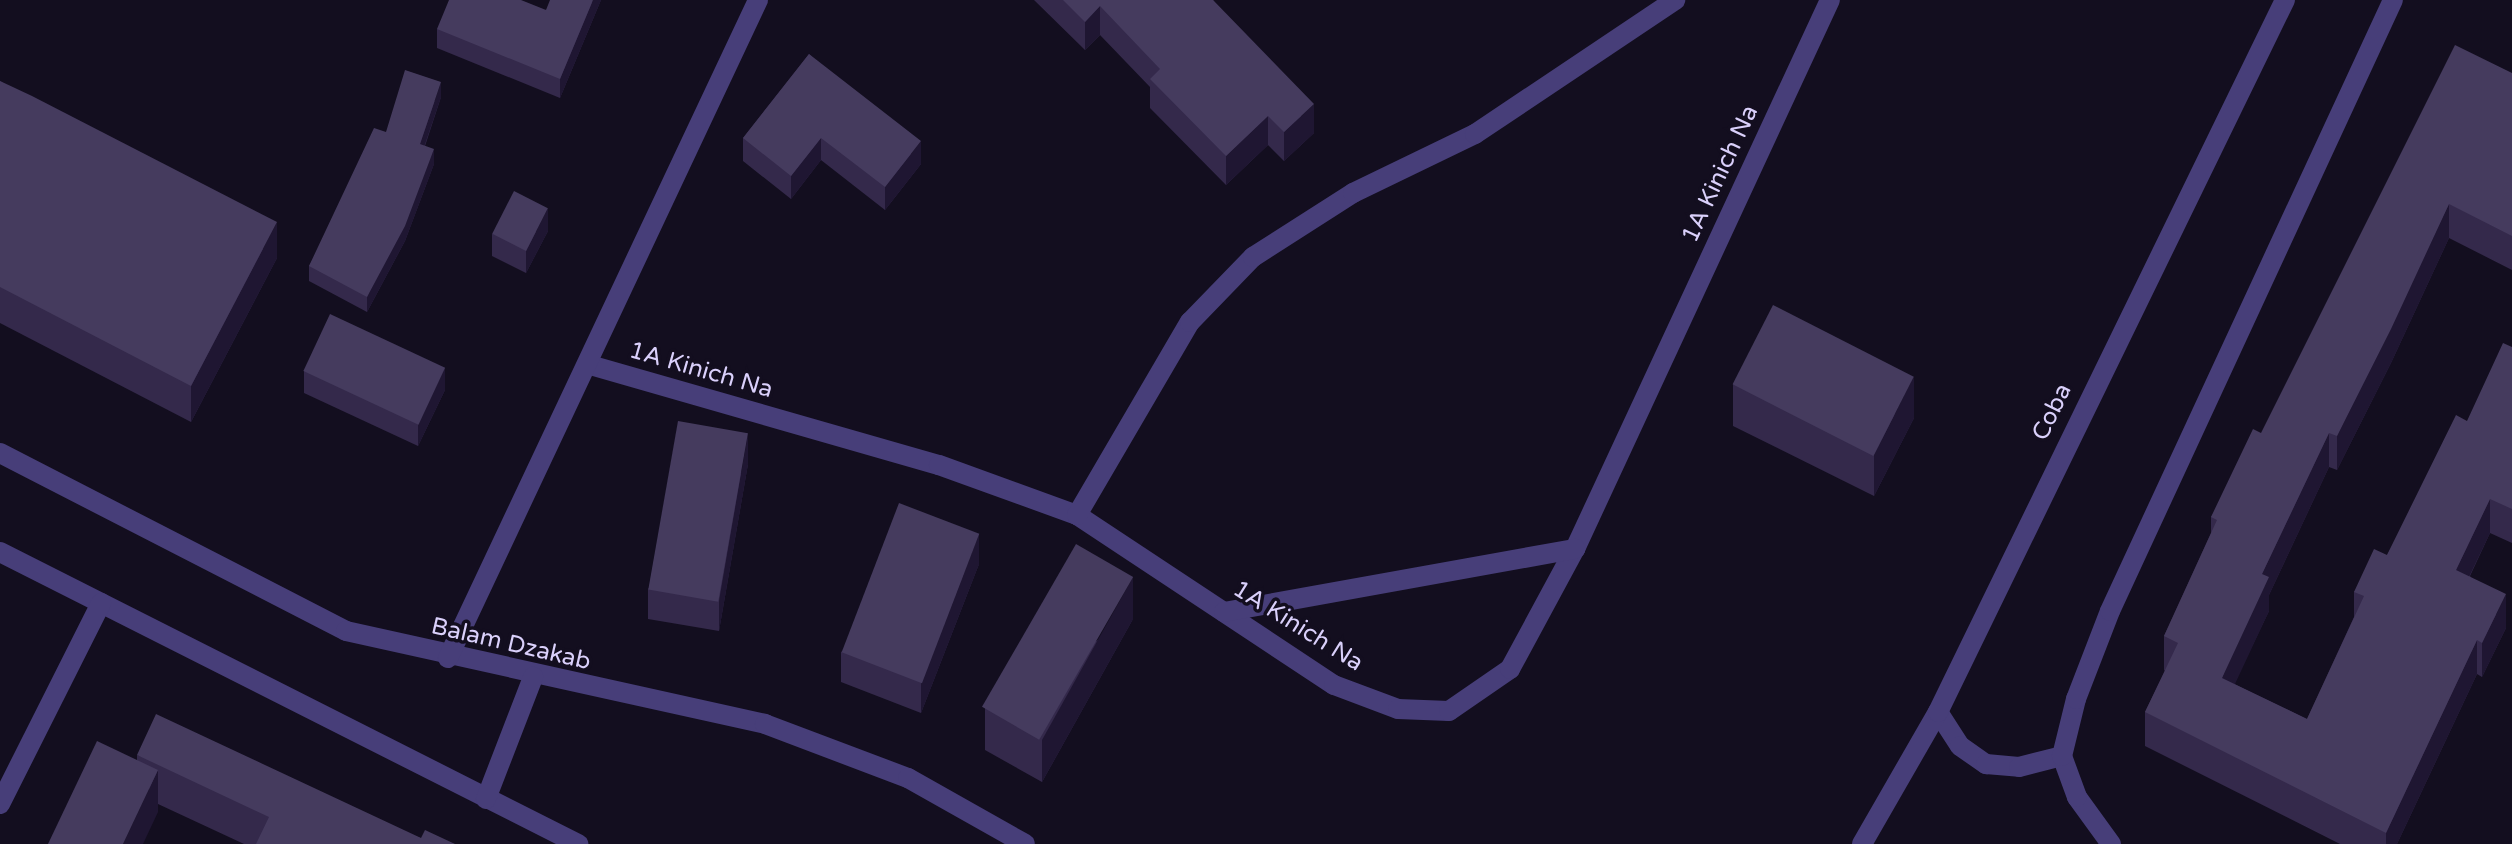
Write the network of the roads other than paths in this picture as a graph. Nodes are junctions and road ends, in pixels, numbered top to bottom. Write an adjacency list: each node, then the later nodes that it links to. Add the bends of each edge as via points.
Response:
1 (1675, 0): 8 (street, via 1475,134 1353,193 1253,257 1190,322)
2 (1830, 0): 9 (street, 1A Kinich Na)
3 (2285, 0): 15 (street, Coba)
4 (2393, 0): 16 (street, via 2110,611 2076,699)
5 (759, 1): 6 (street, 1A Kinich Na)
6 (590, 365): 8 (street, 1A Kinich Na, via 939,465); 13 (street, 1A Kinich Na)
7 (0, 453): 13 (street, Balam Dzakab, via 346,631)
8 (1077, 515): 12 (street, 1A Kinich Na)
9 (1575, 549): 12 (street); 12 (street, 1A Kinich Na, via 1510,669 1449,711 1398,709 1334,685)
10 (0, 552): 11 (street)
11 (101, 603): 17 (street); 18 (street)
12 (1224, 612)
13 (448, 658): 14 (street, Balam Dzakab)
14 (533, 677): 17 (street); 20 (street, Balam Dzakab, via 765,724 908,778)
15 (1938, 712): 16 (street, via 1960,746 1986,764 2019,767); 21 (street, Coba)
16 (2062, 756): 22 (street, via 2077,797)
17 (486, 799): 19 (street)
18 (0, 804)
19 (578, 844)
20 (1025, 844)
21 (1862, 844)
22 (2111, 844)

